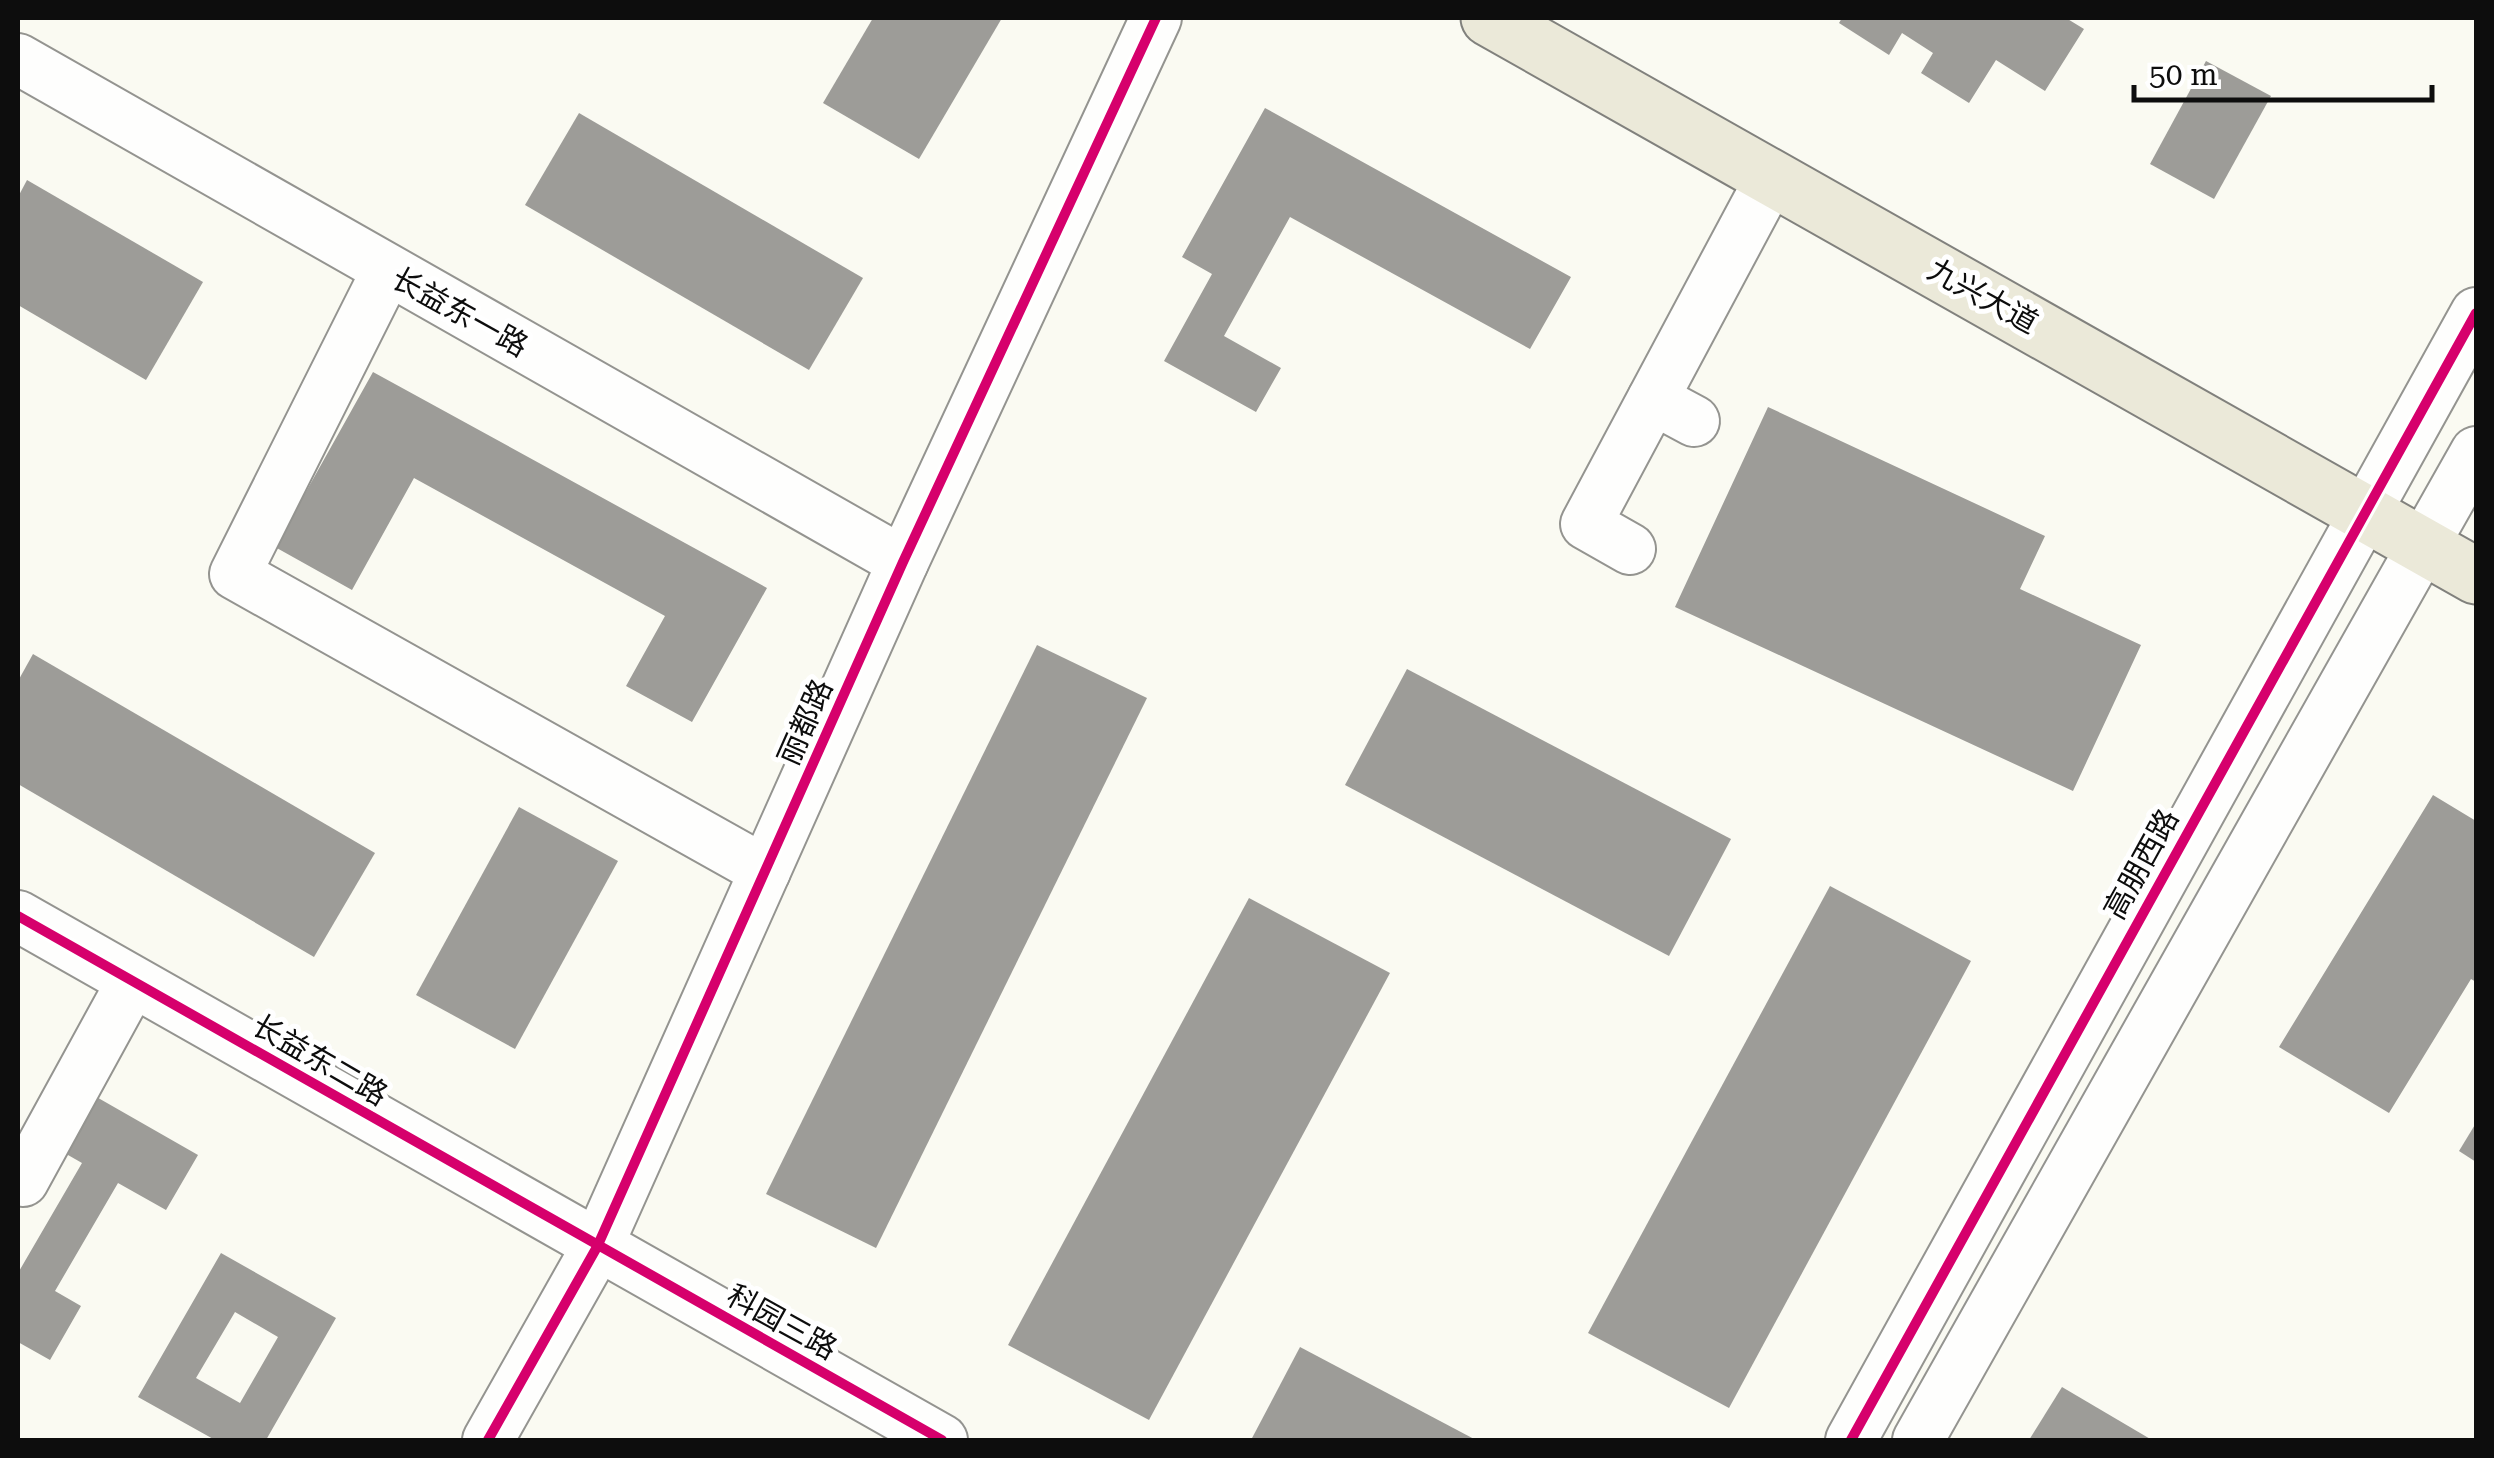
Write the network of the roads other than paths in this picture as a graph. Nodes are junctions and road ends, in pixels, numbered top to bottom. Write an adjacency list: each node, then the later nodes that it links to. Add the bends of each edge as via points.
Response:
1 (1156, 18): 11 (street, 丽都路)
2 (1489, 18): 4 (main road, 九兴大道)
3 (18, 59): 5 (street, 长益东一路)
4 (1772, 176): 8 (main road, 九兴大道); 10 (street, via 1673,410 1586,524)
5 (387, 271): 11 (street, 长益东一路); 13 (street, via 235,574)
6 (2476, 314): 8 (street, 高朋西路)
7 (2476, 452): 9 (street)
8 (2366, 510): 9 (main road, 九兴大道); 20 (street, 高朋西路)
9 (2424, 545): 12 (main road, 九兴大道); 21 (street)
10 (1630, 550)
11 (904, 562): 13 (street, 丽都路)
12 (2476, 576)
13 (765, 871): 17 (street, 丽都路)
14 (18, 916): 15 (street, 长益东二路)
15 (132, 982): 16 (street, via 23,1182); 17 (street, 长益东二路)
16 (18, 1178)
17 (598, 1247): 18 (street, 丽都路); 19 (street, 科园三路)
18 (488, 1440)
19 (942, 1440)
20 (1851, 1440)
21 (1918, 1440)

